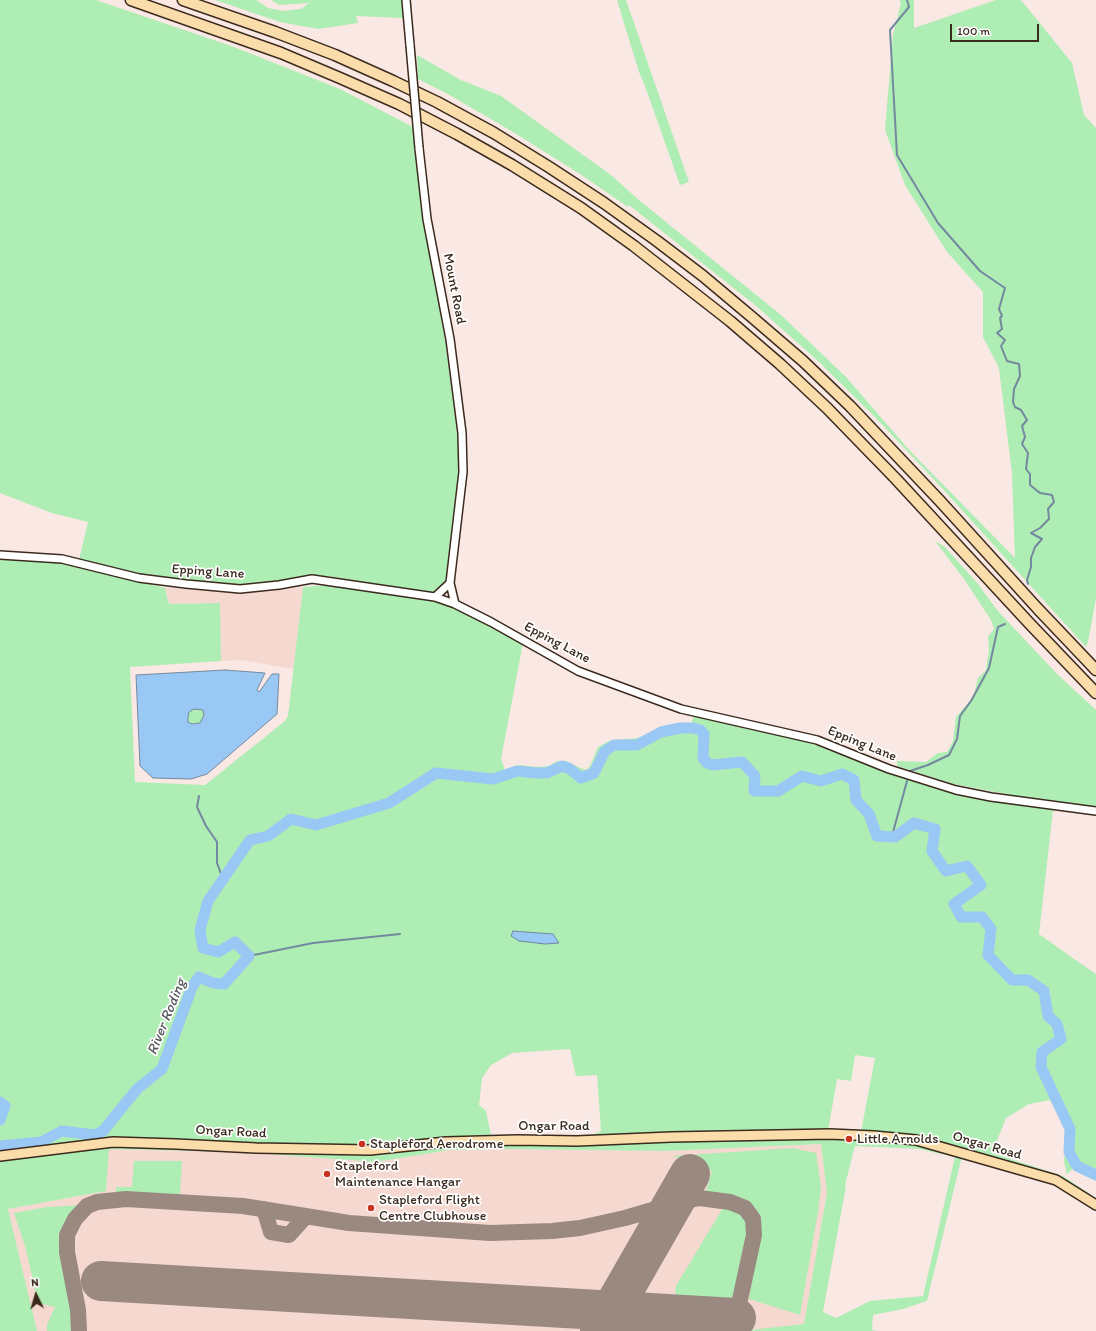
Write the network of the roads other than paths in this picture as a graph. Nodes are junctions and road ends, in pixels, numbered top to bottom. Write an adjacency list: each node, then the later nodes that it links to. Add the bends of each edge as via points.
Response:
1 (131, 0): 9 (highway, via 275,51 399,104 512,165 628,241 730,321 827,408 896,478)
2 (184, 0): 8 (highway, via 329,53 436,102 544,163 651,237 758,322 845,402)
3 (406, 0): 5 (street, Mount Road, bridge, via 427,219 450,339 462,433 463,472)
4 (0, 555): 6 (street, Epping Lane, via 62,559 139,578 186,584 240,589 312,579)
5 (450, 583): 6 (street); 7 (street, Mount Road)
6 (435, 597): 7 (street, Epping Lane)
7 (455, 604): 10 (street, Epping Lane, via 578,671 681,709 818,740 889,769 961,791)
8 (1096, 670)
9 (1096, 693)
10 (1096, 811)
11 (0, 1156): 12 (main road, Ongar Road, via 113,1142 370,1150 446,1142 866,1135 916,1140 1056,1180)
12 (1096, 1206)

